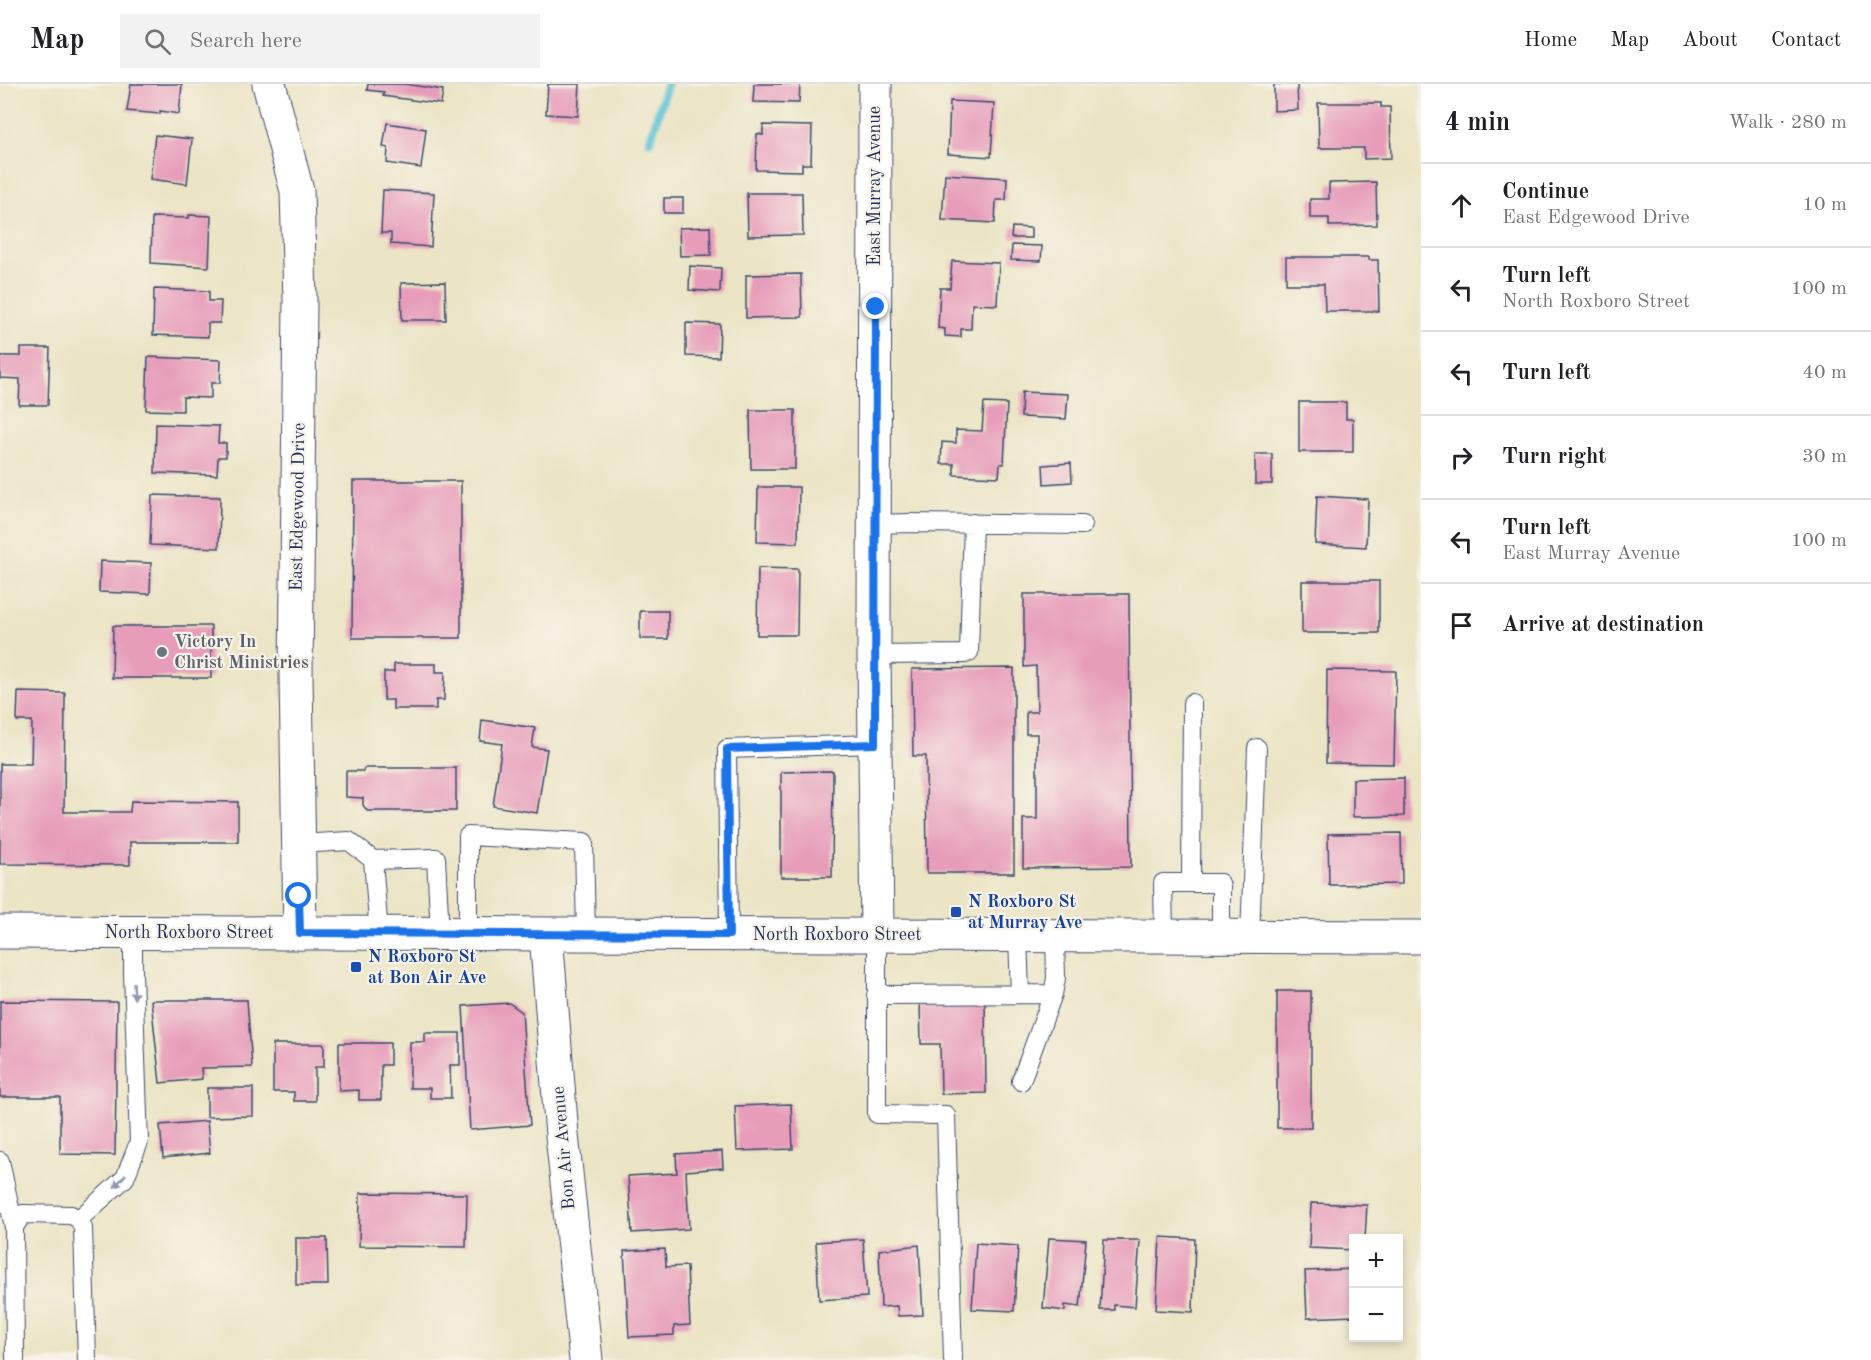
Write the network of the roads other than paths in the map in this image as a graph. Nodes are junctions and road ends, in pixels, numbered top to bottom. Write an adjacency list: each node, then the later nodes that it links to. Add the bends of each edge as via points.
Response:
1 (268, 84): 10 (street, East Edgewood Drive, via 297,191)
2 (875, 84): 3 (street, East Murray Avenue)
3 (875, 524): 4 (lane); 6 (street, East Murray Avenue)
4 (974, 524): 5 (lane); 6 (lane, via 969,652)
5 (1083, 525)
6 (874, 655): 8 (street, East Murray Avenue)
7 (1192, 703): 12 (lane)
8 (875, 744): 20 (lane, via 727,749); 21 (street, East Murray Avenue)
9 (1257, 748): 25 (lane)
10 (299, 844): 11 (lane, via 349,841); 15 (street, East Edgewood Drive)
11 (373, 860): 16 (lane); 17 (lane, via 436,858)
12 (1191, 883): 24 (lane, via 1161,886); 25 (lane, via 1220,883)
13 (0, 932): 14 (street, North Roxboro Street)
14 (133, 933): 15 (street, North Roxboro Street); 32 (lane, one-way to 32, via 139,1142 125,1178)
15 (300, 933): 16 (street, North Roxboro Street)
16 (380, 934): 17 (street, North Roxboro Street)
17 (454, 935): 18 (street, North Roxboro Street); 19 (lane, via 468,836 584,842)
18 (546, 935): 19 (street, North Roxboro Street); 36 (street, Bon Air Avenue)
19 (586, 935): 20 (street, North Roxboro Street)
20 (729, 935): 21 (street, North Roxboro Street)
21 (877, 935): 22 (street, North Roxboro Street); 29 (lane)
22 (1018, 936): 23 (street, North Roxboro Street); 27 (lane)
23 (1055, 936): 24 (street, North Roxboro Street); 28 (lane)
24 (1164, 936): 25 (street, North Roxboro Street)
25 (1235, 937): 26 (street, North Roxboro Street)
26 (1421, 937)
27 (1020, 994): 28 (lane); 29 (lane)
28 (1053, 994): 30 (lane)
29 (876, 995): 37 (lane, via 877,1114 946,1115)
30 (1022, 1081)
31 (0, 1161): 33 (lane)
32 (79, 1219): 33 (lane, via 71,1215 23,1214); 35 (lane, via 83,1228)
33 (14, 1227): 34 (lane)
34 (15, 1360)
35 (87, 1360)
36 (586, 1360)
37 (953, 1360)

